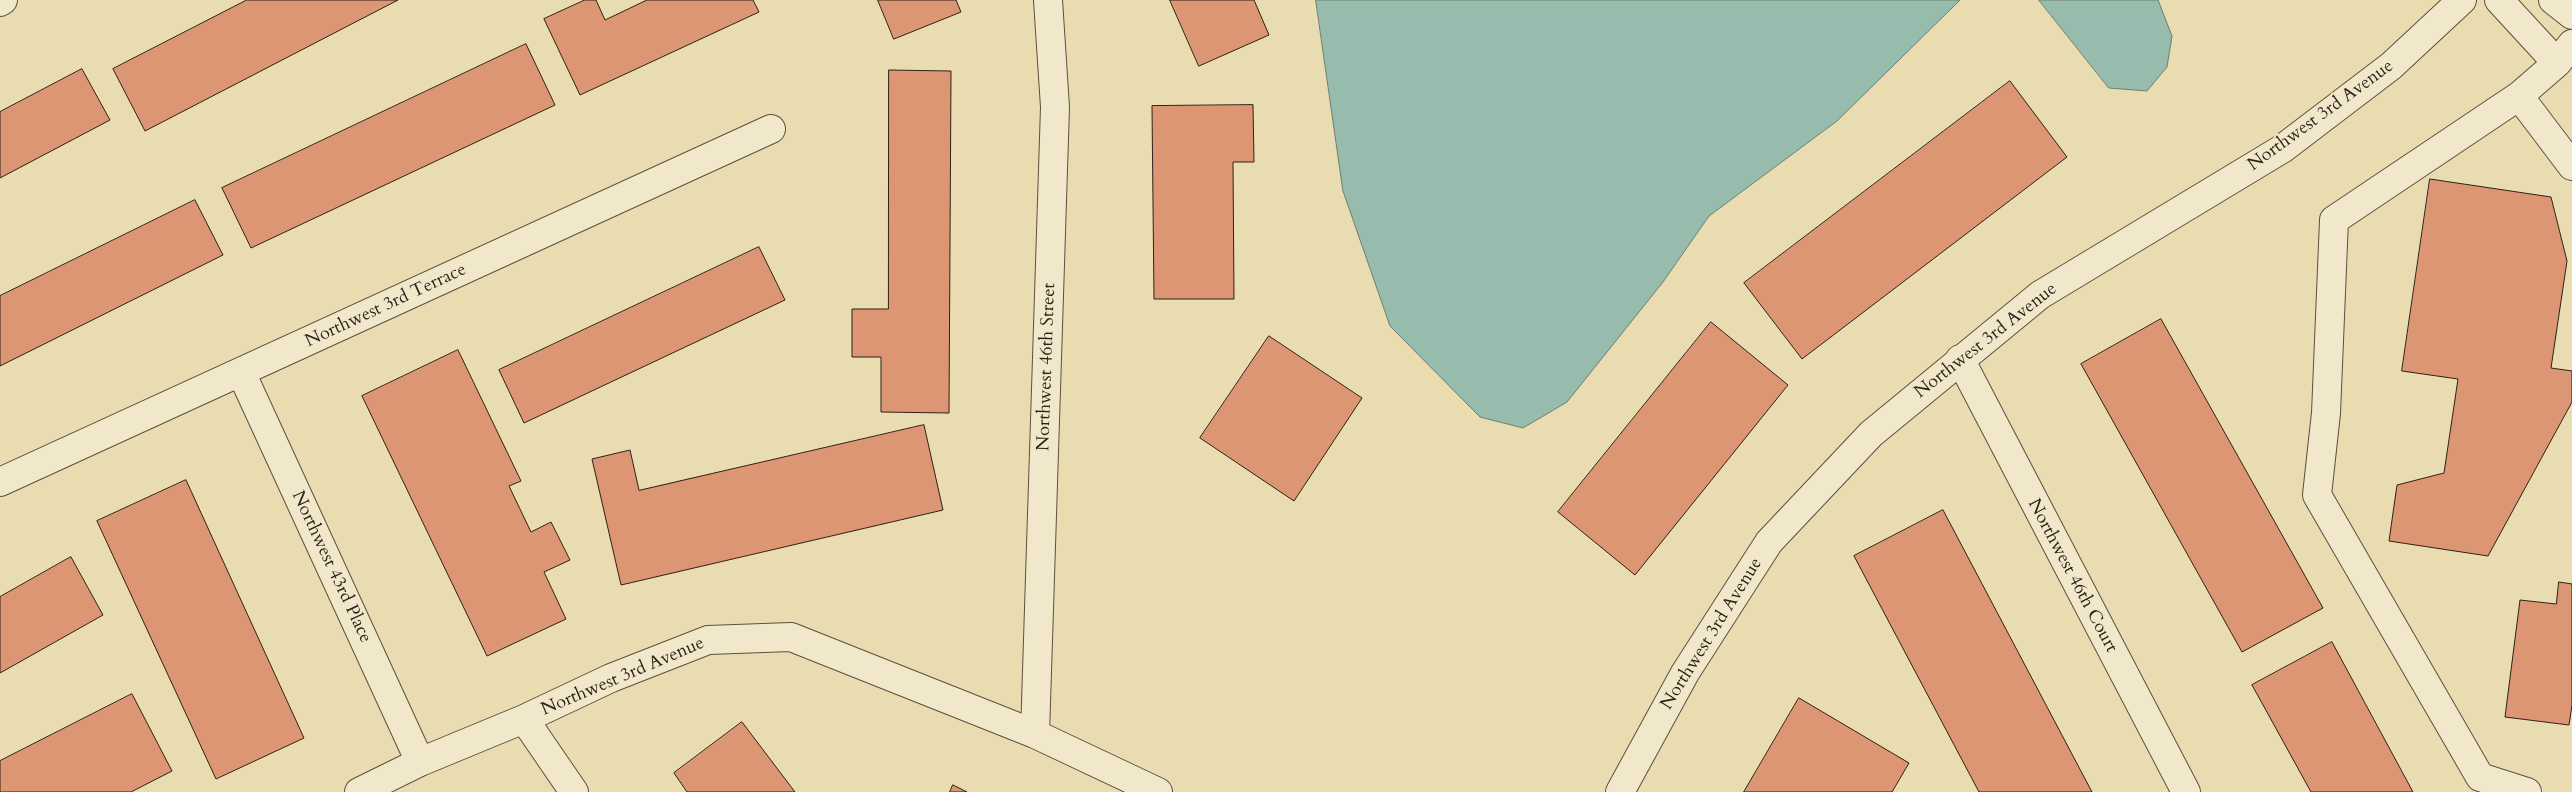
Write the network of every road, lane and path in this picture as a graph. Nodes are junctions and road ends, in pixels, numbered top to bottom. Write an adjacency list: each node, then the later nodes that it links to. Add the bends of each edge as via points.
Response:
1 (1048, 0): 14 (street, Northwest 46th Street, via 1055,107)
2 (2462, 0): 10 (street, Northwest 3rd Avenue, via 2391,66 2282,149 2040,294)
3 (2499, 0): 6 (street)
4 (2553, 0): 5 (street)
5 (2572, 15)
6 (2564, 54): 7 (street)
7 (2519, 96): 9 (street); 21 (street, via 2334,220 2326,413 2317,495 2480,777)
8 (771, 129): 11 (street, Northwest 3rd Terrace)
9 (2572, 166)
10 (1960, 359): 19 (street, Northwest 3rd Avenue, via 1871,434 1769,542 1686,673); 20 (street, Northwest 46th Court)
11 (241, 372): 12 (street, Northwest 3rd Terrace); 15 (street, Northwest 43rd Place)
12 (0, 482)
13 (524, 718): 14 (street, Northwest 3rd Avenue, via 611,678 708,640 792,637); 15 (street, Northwest 3rd Avenue); 17 (street)
14 (1035, 734): 18 (street, Northwest 3rd Avenue)
15 (420, 762): 16 (street, Northwest 3rd Avenue)
16 (359, 792)
17 (574, 792)
18 (1158, 792)
19 (1620, 792)
20 (2186, 792)
21 (2528, 792)

